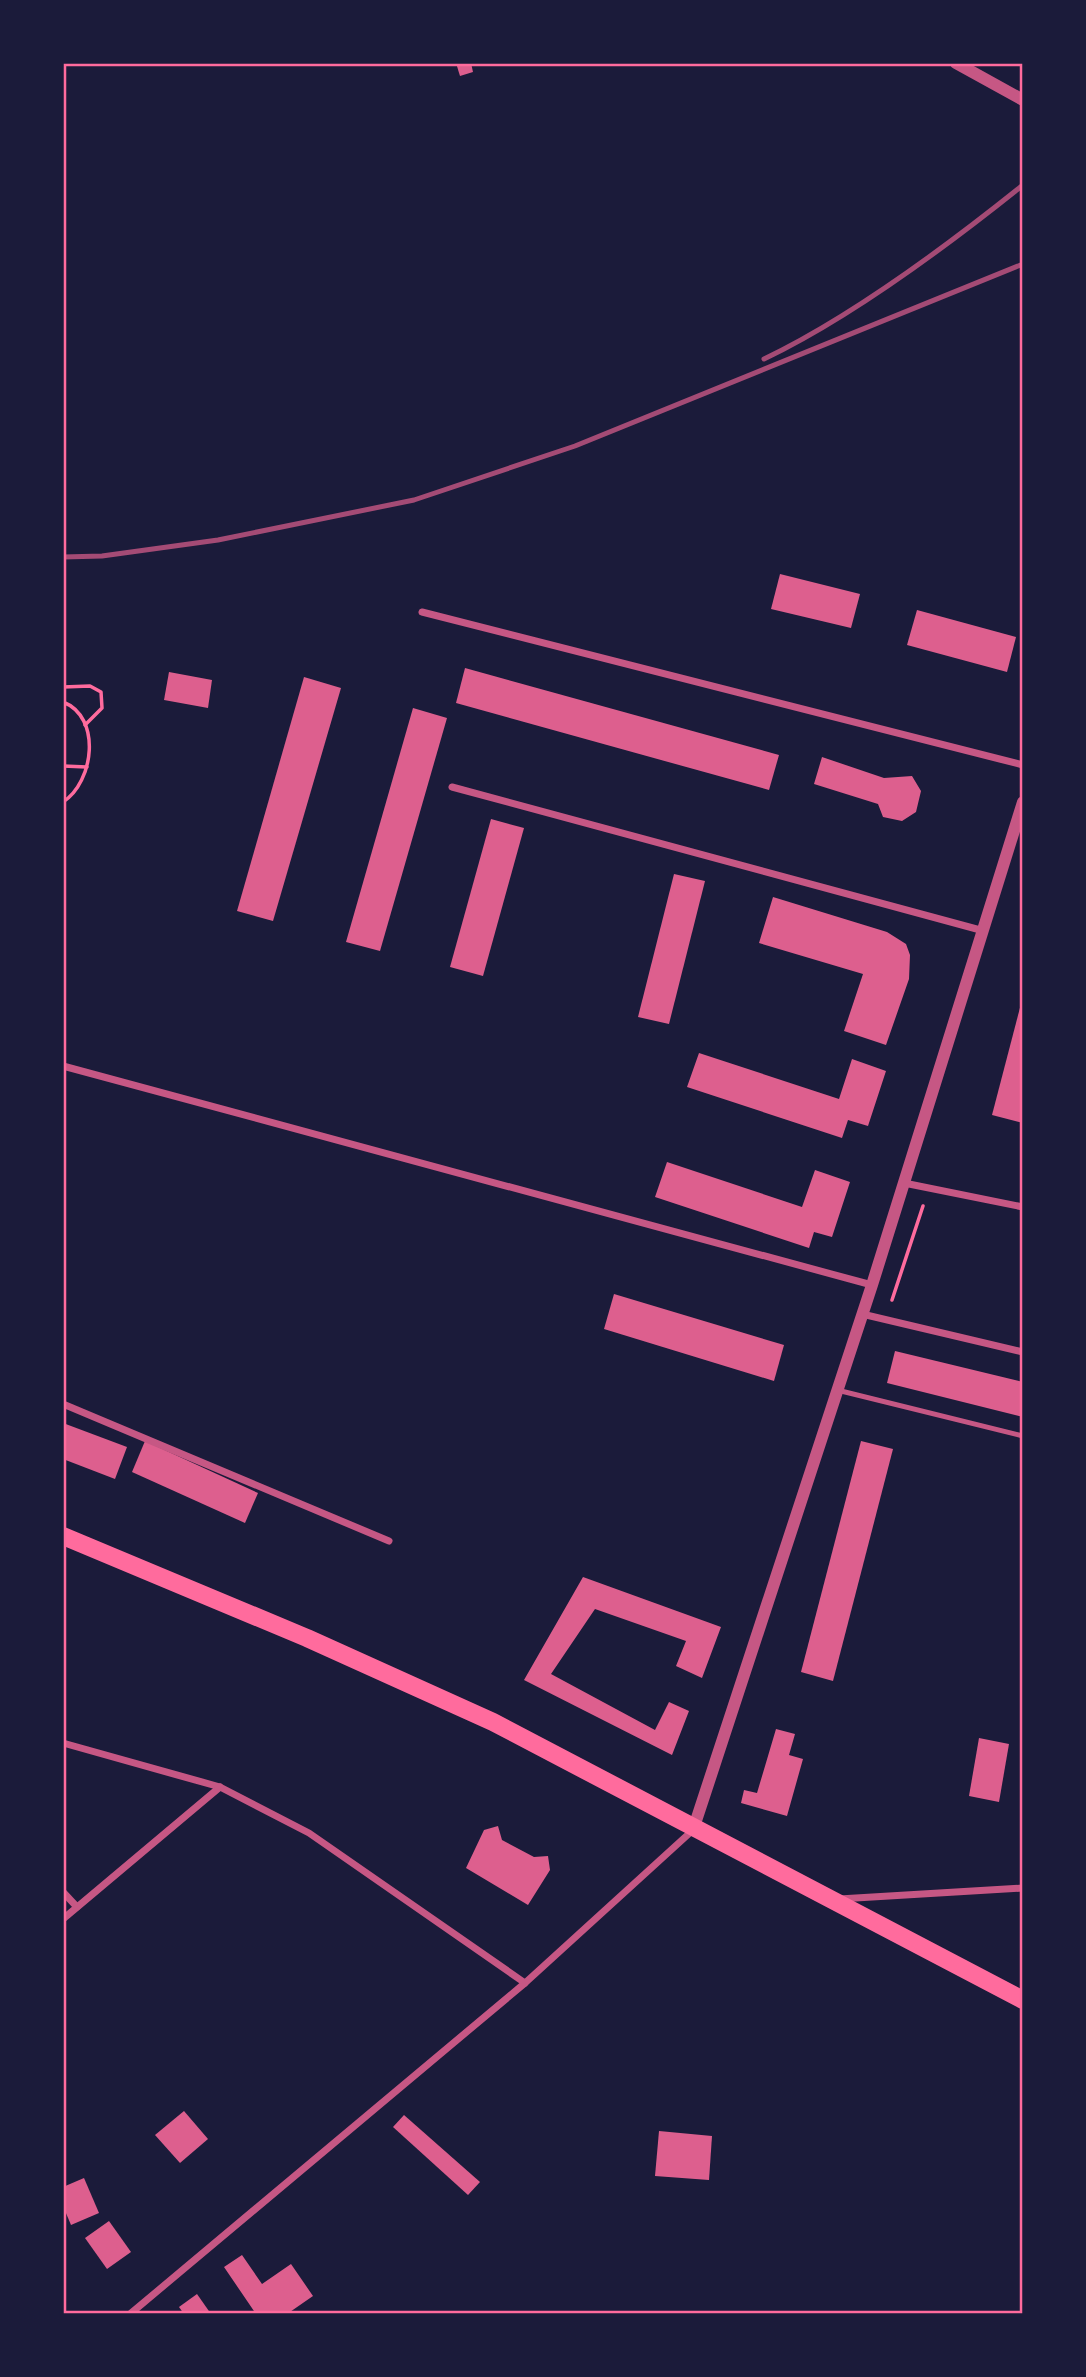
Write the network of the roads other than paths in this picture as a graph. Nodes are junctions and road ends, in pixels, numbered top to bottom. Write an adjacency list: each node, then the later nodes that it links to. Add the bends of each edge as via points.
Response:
1 (956, 63): 2 (street)
2 (1023, 100)
3 (422, 612): 4 (street)
4 (1023, 765)
5 (452, 787): 7 (street)
6 (1023, 802): 7 (street)
7 (985, 932): 9 (street)
8 (63, 1066): 11 (street)
9 (904, 1183): 10 (street); 11 (street)
10 (1023, 1207)
11 (872, 1285): 12 (street)
12 (862, 1314): 13 (street); 14 (street)
13 (1023, 1352)
14 (837, 1390): 16 (lane); 21 (street)
15 (63, 1404): 18 (street)
16 (1023, 1436)
17 (63, 1536): 21 (main road, via 493,1722)
18 (389, 1541)
19 (63, 1743): 20 (street)
20 (220, 1787): 25 (street); 27 (street, via 309,1832)
21 (693, 1830): 24 (main road); 27 (street)
22 (1023, 1888): 24 (street)
23 (63, 1892): 25 (street)
24 (833, 1899): 28 (main road)
25 (78, 1907): 26 (street)
26 (63, 1919)
27 (526, 1983): 29 (street)
28 (1023, 2000)
29 (131, 2314)

